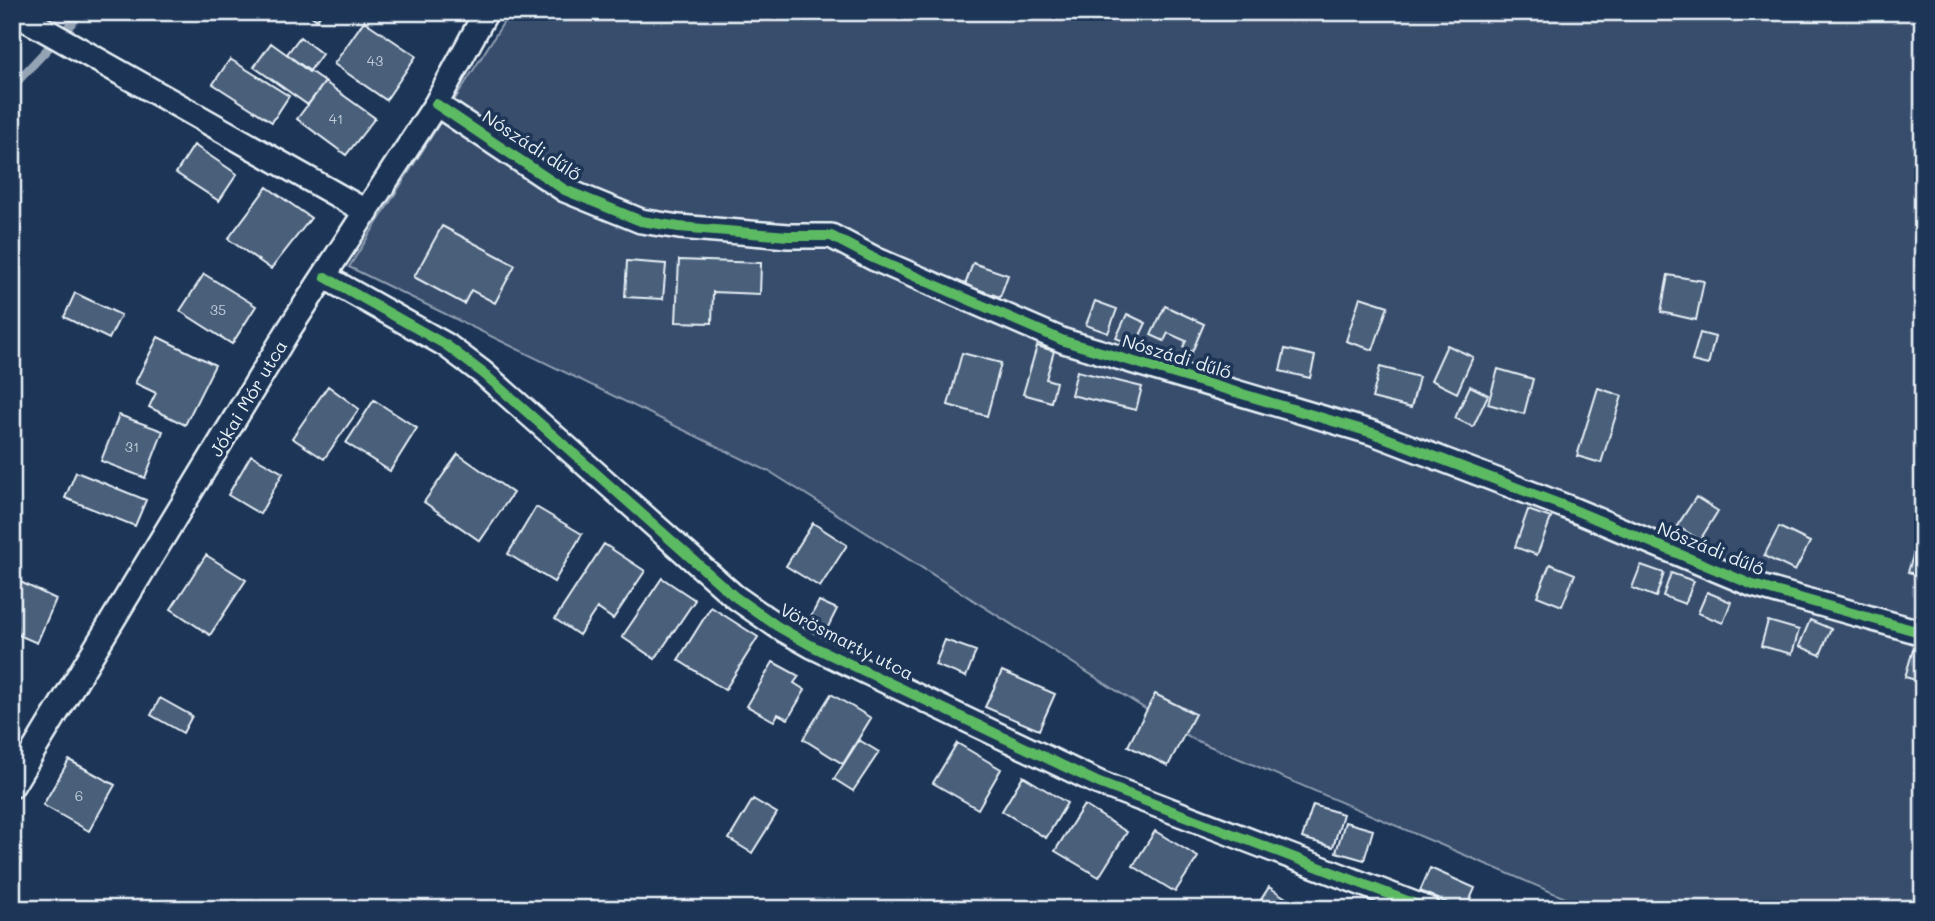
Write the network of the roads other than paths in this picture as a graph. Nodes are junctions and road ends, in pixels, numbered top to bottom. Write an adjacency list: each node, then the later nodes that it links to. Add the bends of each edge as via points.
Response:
1 (13, 12): 4 (street)
2 (486, 12): 3 (street, Jókai Mór utca)
3 (436, 104): 4 (street, Jókai Mór utca); 6 (street, Nószádi dűlő, via 565,190 641,221 831,236 1064,341 1373,433 1567,506 1753,585)
4 (367, 212): 5 (street, Jókai Mór utca)
5 (325, 277): 7 (street, Jókai Mór utca); 8 (street, Vörösmarty utca, via 446,345 483,373 734,596 777,626 1099,783)
6 (1923, 633)
7 (12, 786)
8 (1428, 909)

